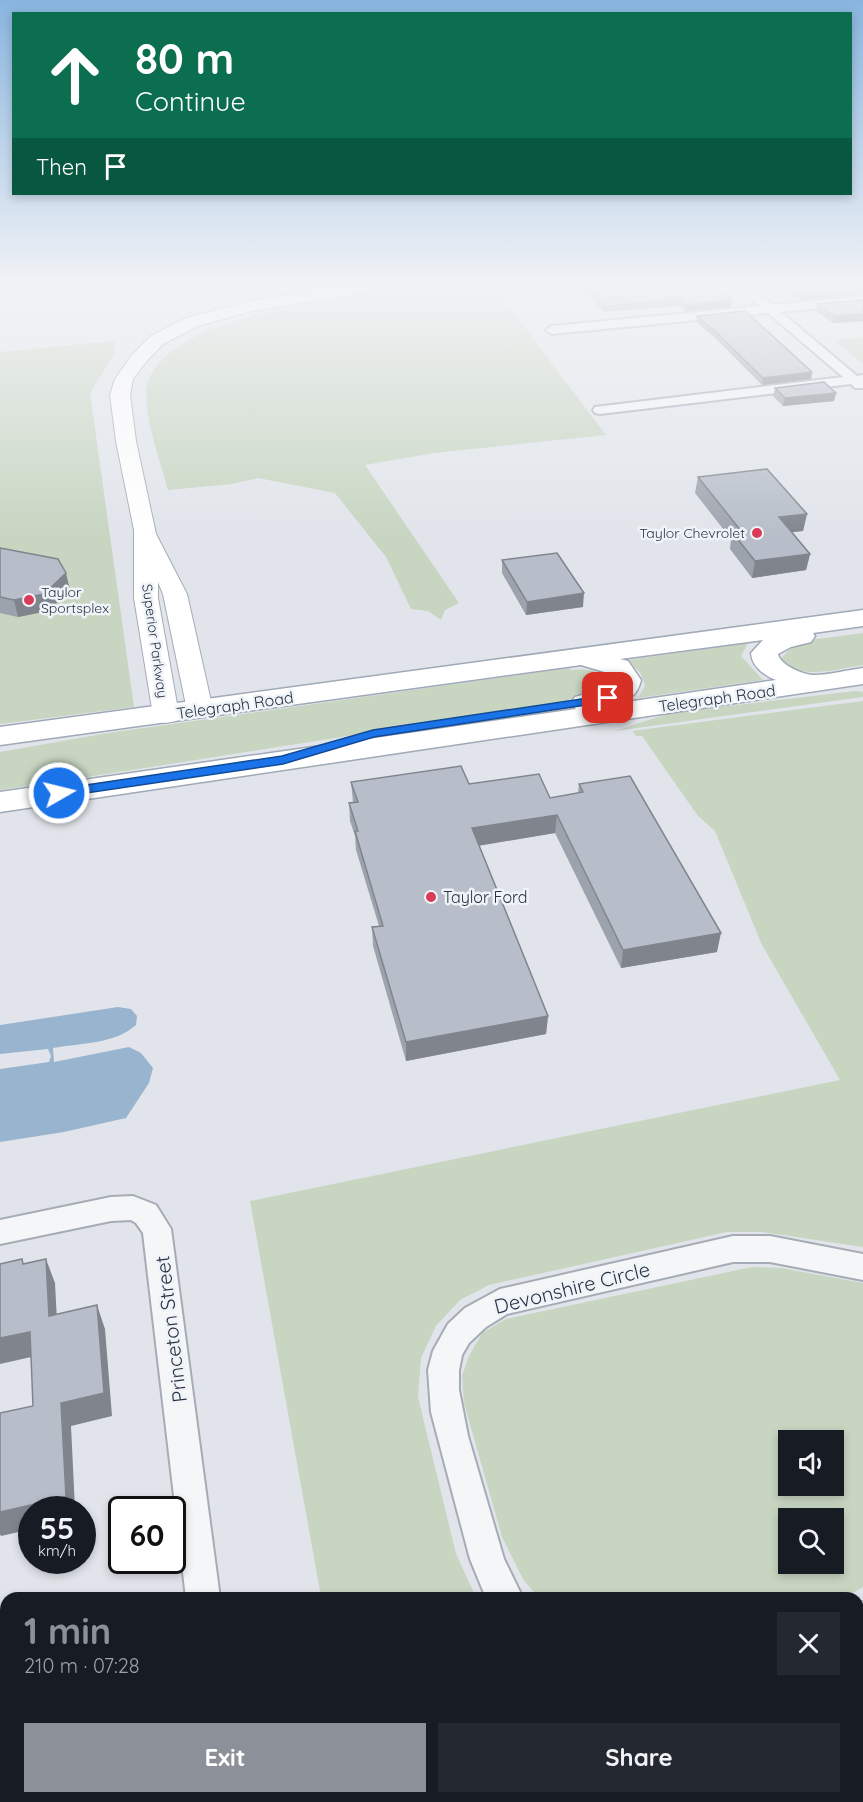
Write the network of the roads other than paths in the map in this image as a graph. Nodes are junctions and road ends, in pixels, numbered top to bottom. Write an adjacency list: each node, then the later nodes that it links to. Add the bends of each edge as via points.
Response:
1 (130, 371): 5 (main road, Superior Parkway, via 120,395)
2 (846, 371): 3 (street)
3 (860, 383): 4 (street)
4 (600, 410)
5 (145, 530): 11 (main road, Superior Parkway, via 175,594); 12 (main road, Superior Parkway, via 146,598)
6 (863, 618): 8 (main road, Telegraph Road)
7 (863, 628): 10 (main road, via 798,637 770,646 765,652 764,659 770,668)
8 (582, 656): 11 (main road, Telegraph Road); 16 (main road, via 618,667 627,680 625,688 608,698 584,703 373,733)
9 (863, 676): 10 (main road, Telegraph Road)
10 (812, 684): 16 (main road, Telegraph Road)
11 (200, 710): 12 (main road, Telegraph Road)
12 (166, 715): 13 (main road, Telegraph Road)
13 (62, 728): 14 (main road, Telegraph Road); 15 (main road)
14 (0, 736)
15 (0, 747)
16 (283, 760): 17 (main road, Telegraph Road)
17 (0, 801)
18 (0, 1232): 20 (street, Princeton Street, via 133,1208 146,1214 157,1229)
19 (863, 1267): 21 (street, Devonshire Circle, via 770,1249 733,1249 500,1302 476,1314 452,1343 441,1382 446,1414 487,1559)
20 (202, 1592)
21 (502, 1592)

